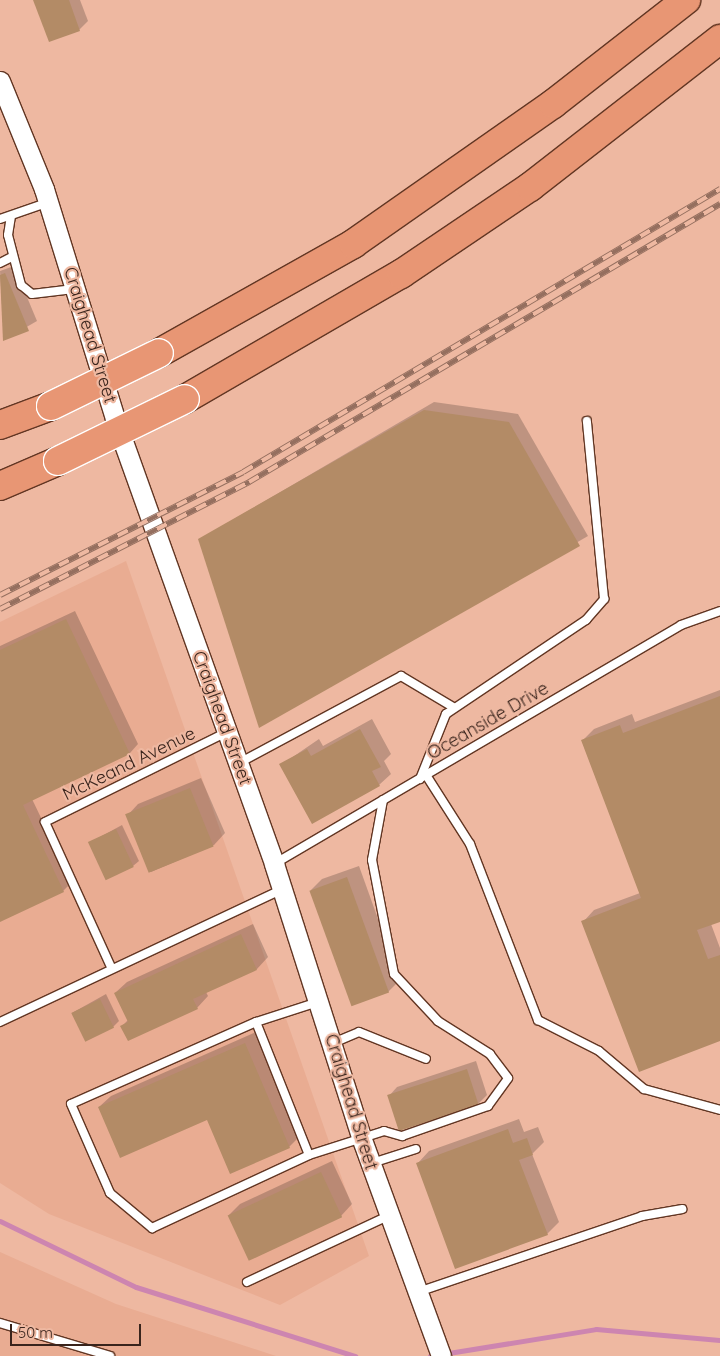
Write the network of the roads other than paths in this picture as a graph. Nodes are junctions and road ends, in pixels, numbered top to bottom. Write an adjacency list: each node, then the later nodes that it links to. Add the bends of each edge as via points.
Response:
1 (686, 0): 11 (highway, bridge, via 553,104 353,244 159,352 51,406)
2 (720, 39): 12 (highway, bridge, via 522,193 401,274 185,399)
3 (0, 81): 4 (street, Craighead Street)
4 (48, 202): 5 (lane); 9 (street, Craighead Street)
5 (11, 216): 6 (lane); 7 (lane, via 8,235)
6 (0, 220)
7 (12, 256): 8 (lane); 9 (lane, via 21,285 32,294)
8 (0, 263)
9 (75, 289): 15 (street, Craighead Street, via 116,419)
10 (587, 421): 14 (lane, via 604,599 586,620)
11 (0, 425)
12 (0, 486)
13 (720, 611): 17 (lane, Oceanside Drive, via 681,625)
14 (453, 707): 16 (lane, via 401,676); 17 (lane, via 441,720)
15 (227, 732): 16 (street, Craighead Street); 21 (lane, McKeand Avenue, via 45,822)
16 (239, 764): 19 (street, Craighead Street)
17 (423, 776): 18 (lane, Oceanside Drive); 27 (lane, via 470,844 538,1020 599,1051 644,1089)
18 (383, 800): 19 (lane, Oceanside Drive); 28 (lane, via 372,860 394,974 438,1021 490,1054 508,1078 488,1106 402,1136 384,1131)
19 (274, 864): 20 (street, Craighead Street)
20 (283, 889): 21 (lane); 22 (street, Craighead Street)
21 (111, 967): 23 (lane)
22 (320, 1002): 24 (lane); 25 (street, Craighead Street)
23 (0, 1022)
24 (256, 1022): 30 (lane); 30 (lane, via 71,1104 110,1193 152,1228)
25 (333, 1043): 26 (lane, via 359,1032); 28 (street, Craighead Street)
26 (426, 1059)
27 (720, 1110)
28 (361, 1137): 30 (lane); 31 (street, Craighead Street)
29 (416, 1149): 31 (lane)
30 (308, 1155)
31 (370, 1164): 33 (street, Craighead Street)
32 (682, 1209): 35 (lane, via 642,1216)
33 (388, 1216): 34 (lane); 35 (street, Craighead Street)
34 (247, 1282)
35 (419, 1300): 38 (street, Craighead Street)
36 (0, 1322): 37 (lane)
37 (110, 1356)
38 (441, 1356)

